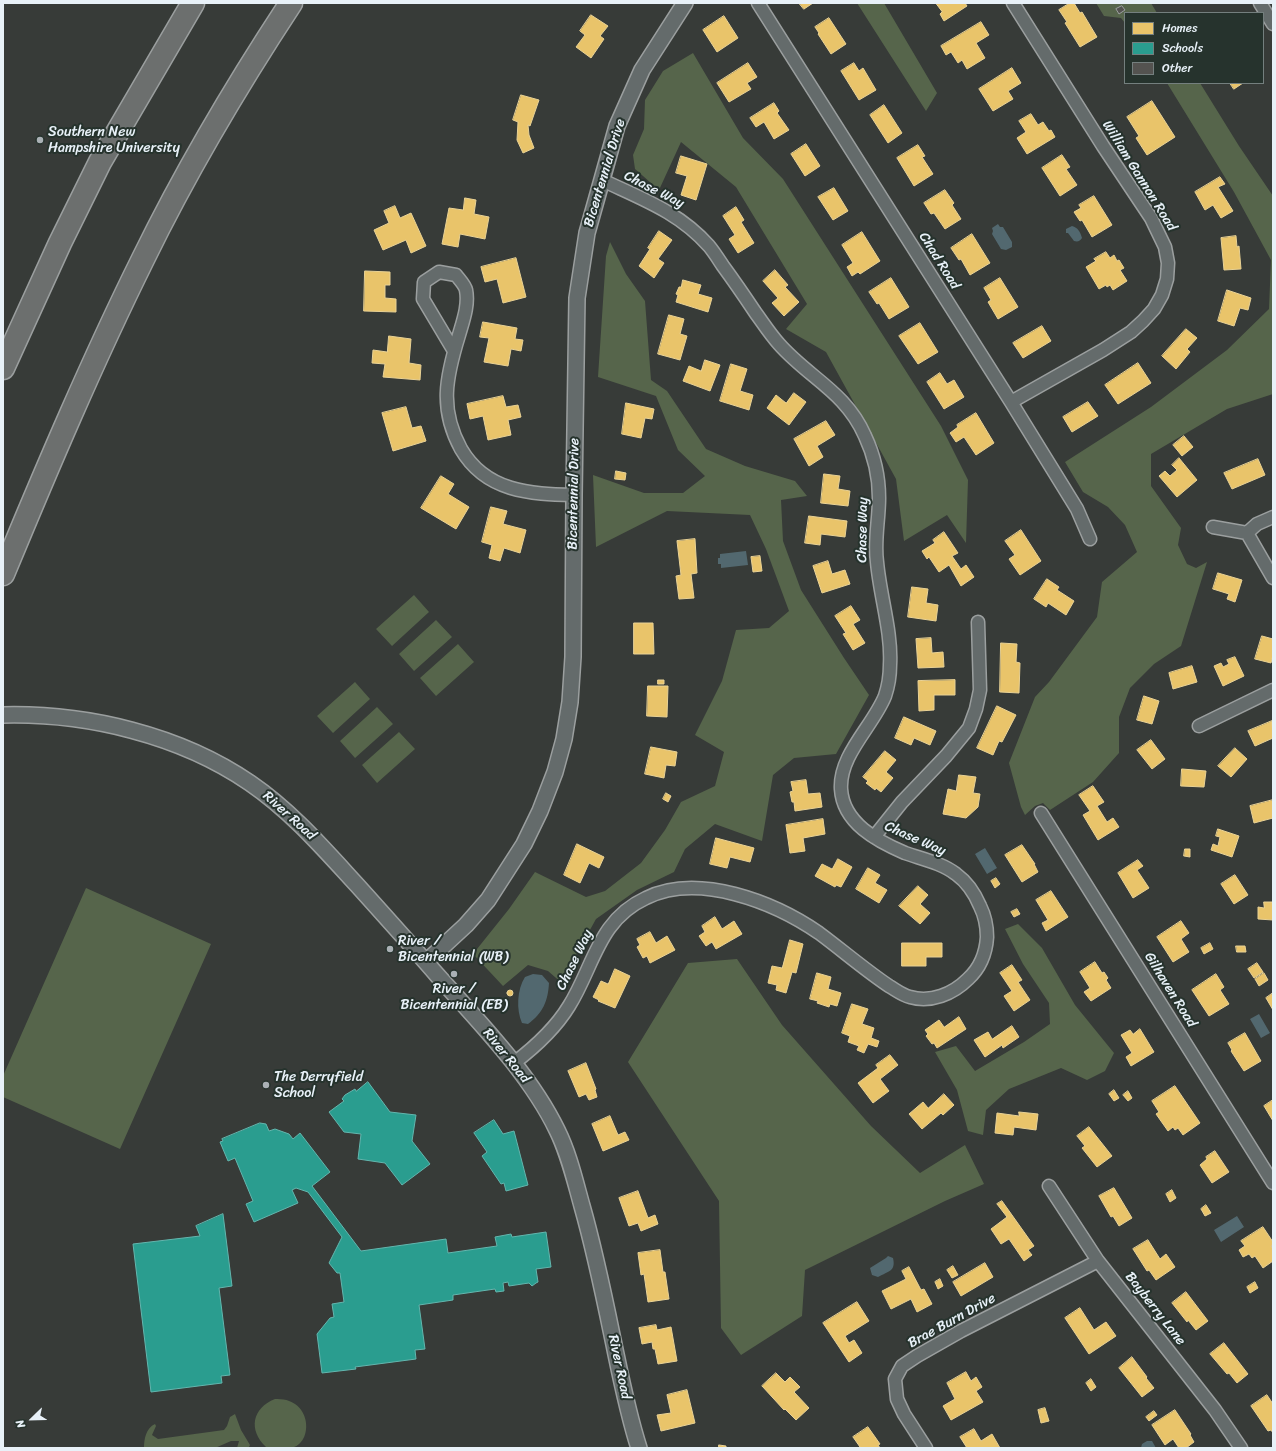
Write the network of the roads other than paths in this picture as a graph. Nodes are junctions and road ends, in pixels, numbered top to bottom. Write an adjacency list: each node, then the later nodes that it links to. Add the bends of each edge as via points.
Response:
1 (193, 3): 10 (highway, via 100,162)
2 (291, 3): 17 (highway, via 226,105 143,259 79,398)
3 (685, 3): 8 (street, Bicentennial Drive, via 642,70 617,126)
4 (758, 3): 11 (street, Chad Road)
5 (1013, 3): 11 (street, William Gannon Road, via 1151,218 1165,247 1168,263 1167,280 1162,295 1154,309 1131,332)
6 (1260, 3): 7 (street)
7 (1273, 24)
8 (602, 180): 12 (street, Bicentennial Drive, via 587,233 577,298); 24 (street, Chase Way, via 671,213 705,242 774,339 788,354 837,394 865,435 878,482 876,555 890,665 886,693 849,757 840,788 844,806 853,821)
9 (454, 351): 9 (street, via 467,306 466,289 456,275 439,272 424,282 423,299); 12 (street, via 446,390 446,407 455,438 474,466 486,476 515,490 538,494)
10 (3, 368)
11 (1011, 402): 16 (street, Chad Road, via 1077,509)
12 (574, 495): 25 (street, Bicentennial Drive, via 571,694 556,772 524,844 488,900 466,925)
13 (1273, 517): 15 (street)
14 (1213, 527): 15 (street)
15 (1247, 533): 18 (street)
16 (1090, 539)
17 (3, 574)
18 (1273, 578)
19 (978, 622): 24 (street, via 980,690 969,728)
20 (1273, 690): 22 (street)
21 (9, 715): 25 (street, River Road, via 69,718 114,726 147,734 219,764 248,782 310,834)
22 (1199, 726)
23 (1041, 812): 27 (street, Gilhaven Road)
24 (874, 837): 26 (street, Chase Way, via 900,851 956,874 977,899 984,914 987,930 986,947 981,962 972,976 958,987 929,1000 914,998 871,974 815,931 776,909 743,897 712,890 679,888 647,897 633,905 608,928 560,1019)
25 (426, 962): 26 (street, River Road)
26 (514, 1064): 30 (street, River Road, via 558,1131 567,1156 590,1236 624,1392)
27 (1273, 1183)
28 (1049, 1186): 29 (street, Bayberry Lane)
29 (1098, 1261): 31 (street, Brae Burn Drive, via 961,1331 902,1366 895,1379 897,1399); 32 (street, Bayberry Lane, via 1215,1410)
30 (639, 1448)
31 (926, 1448)
32 (1241, 1448)

